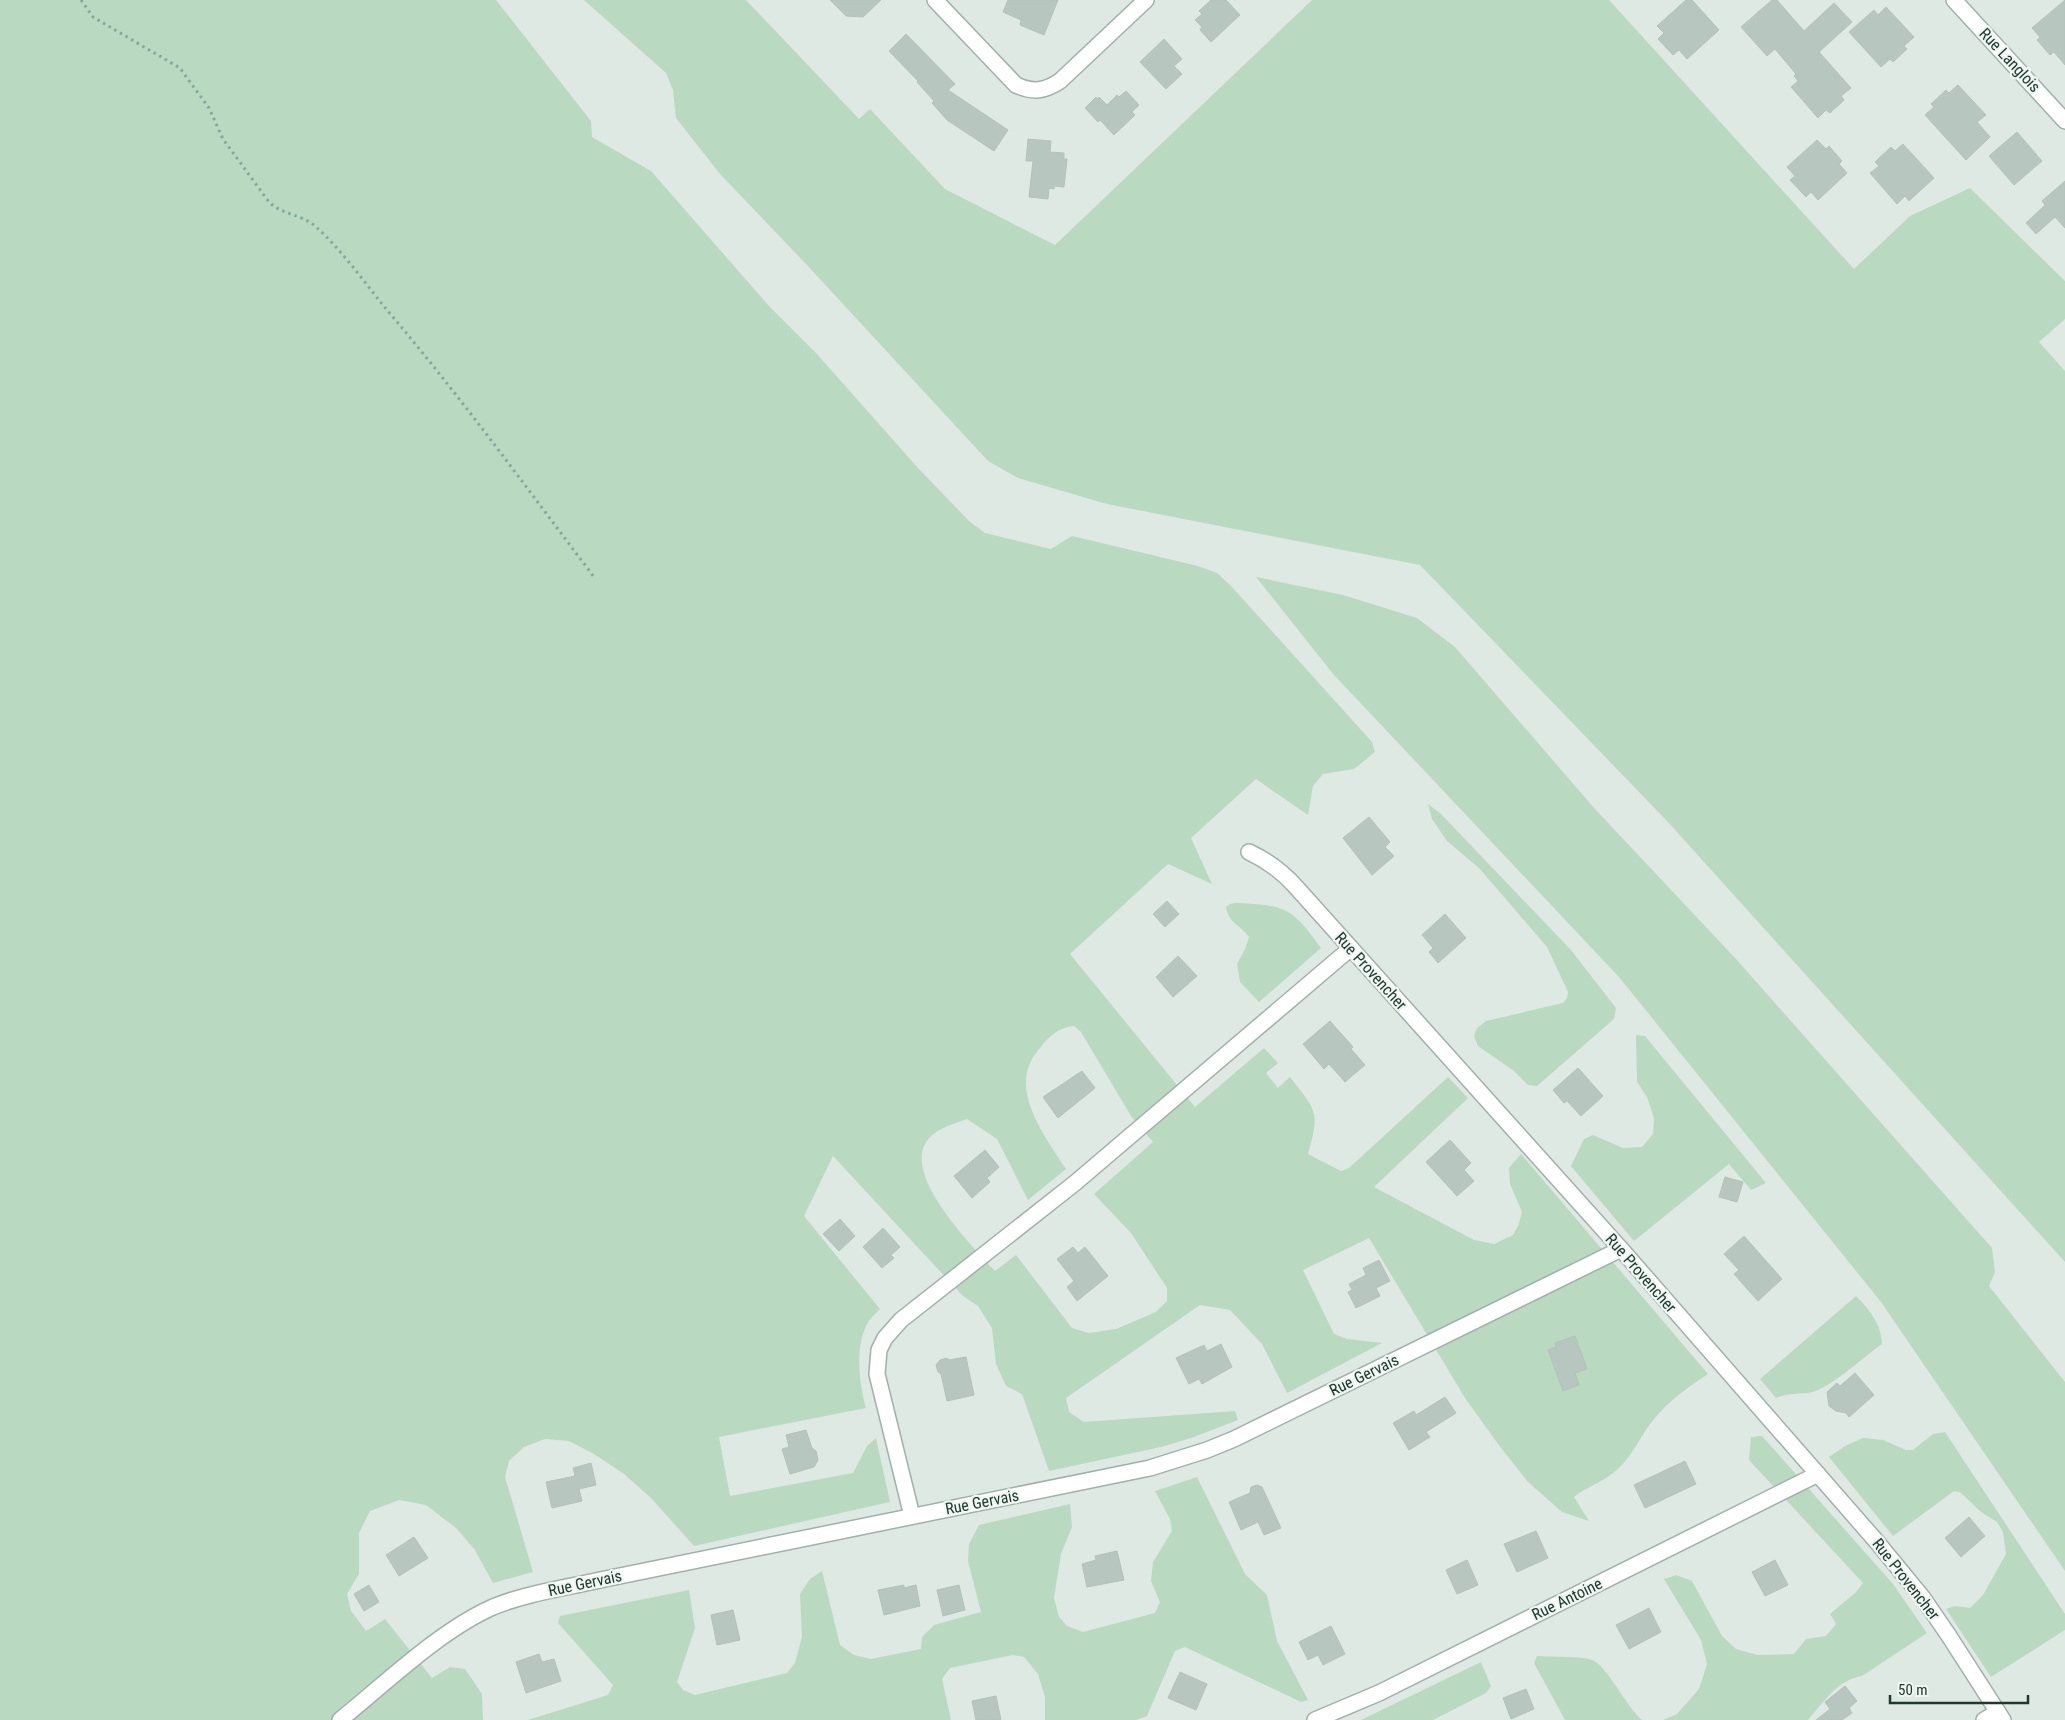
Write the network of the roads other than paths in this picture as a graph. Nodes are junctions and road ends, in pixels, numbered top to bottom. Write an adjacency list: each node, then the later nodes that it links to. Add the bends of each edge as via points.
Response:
1 (935, 0): 2 (street, via 1016,85 1038,91 1060,81)
2 (1146, 0)
3 (1954, 0): 4 (street, Rue Langlois)
4 (2065, 121)
5 (1249, 852): 6 (street, Rue Provencher, via 1282,872)
6 (1350, 948): 7 (street, Rue Provencher); 9 (street, via 1111,1154 901,1320 884,1338 879,1350 877,1374)
7 (1621, 1249): 8 (street, Rue Provencher); 9 (street, Rue Gervais, via 1207,1450 1150,1468)
8 (1818, 1474): 10 (street, Rue Provencher, via 1922,1598); 12 (street, Rue Antoine, via 1379,1693)
9 (912, 1516): 11 (street, Rue Gervais, via 600,1580 503,1604 468,1620 444,1636)
10 (2000, 1716): 13 (street)
11 (340, 1720)
12 (1315, 1720)
13 (1984, 1720)

